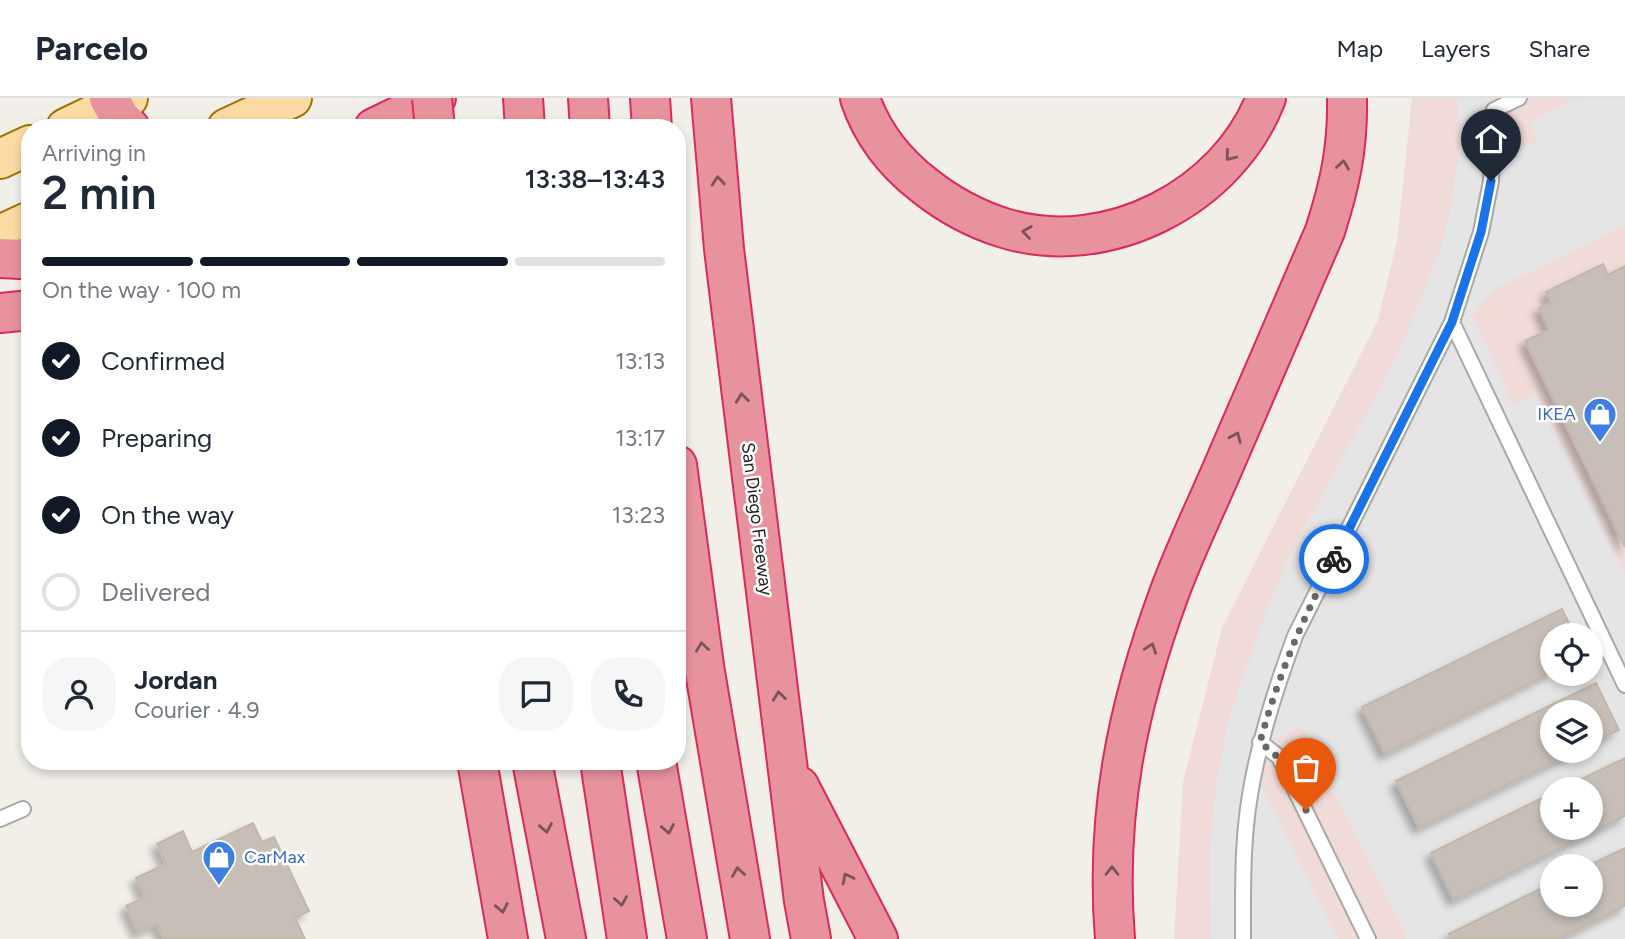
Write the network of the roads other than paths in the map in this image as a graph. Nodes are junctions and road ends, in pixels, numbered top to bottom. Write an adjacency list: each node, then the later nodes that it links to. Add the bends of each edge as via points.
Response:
1 (292, 98): 12 (main road)
2 (434, 98): 13 (highway); 14 (highway, bridge)
3 (588, 98): 15 (highway)
4 (650, 98): 16 (highway)
5 (711, 98): 29 (highway, San Diego Freeway, one-way to 5, via 724,249)
6 (860, 98): 7 (highway, one-way to 6, via 1237,148 1214,175 1175,204 1140,222 1057,236 1006,229 946,202 910,175 881,143)
7 (1266, 98)
8 (1347, 98): 43 (highway, one-way to 8, via 1113,846 1130,718 1171,589 1325,231 1340,183 1348,132)
9 (1519, 98): 25 (lane, via 1494,110 1491,181 1481,232)
10 (120, 107): 11 (main road)
11 (89, 119)
12 (246, 119)
13 (392, 119)
14 (435, 119)
15 (589, 119)
16 (651, 119)
17 (21, 149): 18 (main road)
18 (0, 159)
19 (21, 225): 20 (main road)
20 (0, 235)
21 (0, 258): 22 (highway)
22 (21, 259)
23 (21, 311): 24 (highway)
24 (0, 313)
25 (1452, 322): 27 (lane); 28 (lane, via 1295,636)
26 (686, 532): 40 (highway, one-way to 26)
27 (1625, 685)
28 (1260, 742): 44 (lane, via 1249,797); 45 (lane, via 1279,758)
29 (788, 764): 41 (highway, San Diego Freeway); 42 (highway, one-way to 29)
30 (478, 770): 36 (highway, one-way to 36)
31 (534, 770): 37 (highway, one-way to 37)
32 (601, 770): 38 (highway, one-way to 38)
33 (658, 770): 39 (highway, one-way to 39)
34 (23, 809): 35 (lane)
35 (0, 819)
36 (508, 939)
37 (566, 939)
38 (627, 939)
39 (687, 939)
40 (750, 939)
41 (811, 939)
42 (878, 939)
43 (1115, 939)
44 (1243, 939)
45 (1368, 939)

